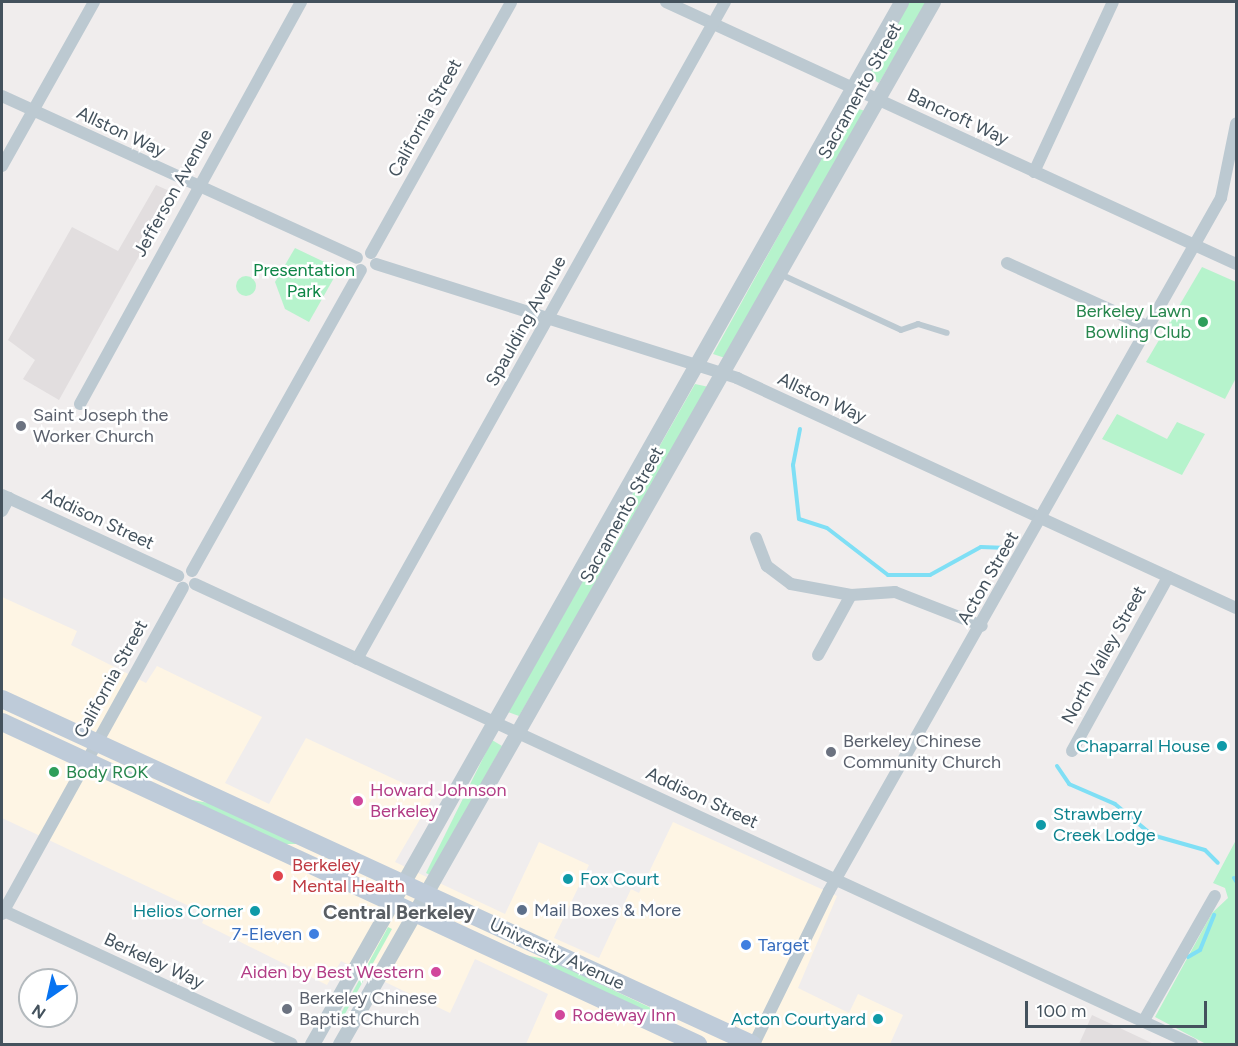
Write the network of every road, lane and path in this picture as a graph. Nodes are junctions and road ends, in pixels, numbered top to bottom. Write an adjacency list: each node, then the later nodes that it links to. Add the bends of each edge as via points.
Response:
1 (94, 2): 13 (street)
2 (301, 2): 17 (street, Jefferson Avenue)
3 (511, 2): 19 (street, California Street)
4 (666, 2): 9 (street, Bancroft Way)
5 (725, 2): 9 (street, Spaulding Avenue)
6 (901, 2): 10 (street, Sacramento Street)
7 (933, 2): 12 (street, Sacramento Street)
8 (1113, 2): 16 (street)
9 (713, 23): 10 (street, Bancroft Way); 24 (street, Spaulding Avenue)
10 (853, 87): 12 (street, Bancroft Way); 27 (street, Sacramento Street)
11 (2, 96): 13 (street, Allston Way)
12 (878, 99): 16 (street, Bancroft Way); 23 (street, Sacramento Street)
13 (33, 111): 15 (street); 17 (street, Allston Way)
14 (1236, 124): 18 (street, Acton Street, via 1225,190)
15 (2, 166)
16 (1034, 172): 18 (street, Bancroft Way)
17 (197, 186): 21 (street, Allston Way); 29 (street, Jefferson Avenue)
18 (1196, 245): 22 (street, Bancroft Way); 25 (street, Acton Street)
19 (373, 258): 21 (street); 21 (street); 24 (street, Allston Way)
20 (1007, 263): 25 (street)
21 (359, 264): 35 (street)
22 (1236, 264)
23 (780, 274): 26 (lane, via 901,330 918,324); 28 (street, Sacramento Street)
24 (548, 319): 27 (street, Allston Way); 40 (street, Spaulding Avenue)
25 (1149, 327): 32 (street, Acton Street)
26 (947, 333)
27 (697, 365): 28 (street, Allston Way); 43 (street, Sacramento Street)
28 (724, 374): 32 (street, Allston Way); 44 (street, Sacramento Street)
29 (80, 404)
30 (5, 496): 31 (street); 35 (street, Addison Street)
31 (2, 511)
32 (1042, 520): 34 (street, Allston Way); 38 (street, Acton Street)
33 (756, 538): 36 (street, via 767,566 791,584)
34 (1168, 578): 37 (street, Allston Way); 46 (street, North Valley Street)
35 (186, 583): 40 (street, Addison Street); 45 (street, California Street)
36 (851, 595): 38 (street, via 895,592); 39 (street)
37 (1236, 608)
38 (982, 626): 48 (street, Acton Street)
39 (818, 655)
40 (357, 659): 43 (street, Addison Street)
41 (2, 699): 45 (main road, University Avenue)
42 (2, 722): 47 (main road, University Avenue)
43 (494, 722): 44 (street, Addison Street); 49 (street, Sacramento Street)
44 (518, 733): 48 (street, Addison Street); 50 (street, Sacramento Street)
45 (96, 743): 47 (street, California Street); 49 (main road, University Avenue)
46 (1072, 751)
47 (86, 761): 52 (main road, University Avenue); 53 (street, California Street)
48 (837, 880): 55 (street, Addison Street); 60 (street, Acton Street)
49 (403, 884): 50 (main road, University Avenue); 52 (street, Sacramento Street)
50 (425, 894): 54 (street, Sacramento Street); 60 (main road, University Avenue)
51 (1215, 896): 55 (street)
52 (393, 903): 54 (main road, University Avenue); 57 (street, Sacramento Street)
53 (2, 911): 56 (street, Berkeley Way)
54 (413, 913): 58 (street, Sacramento Street); 59 (main road, University Avenue)
55 (1143, 1022): 61 (street, Addison Street)
56 (292, 1044)
57 (312, 1044)
58 (340, 1044)
59 (698, 1044)
60 (753, 1044)
61 (1192, 1044)

